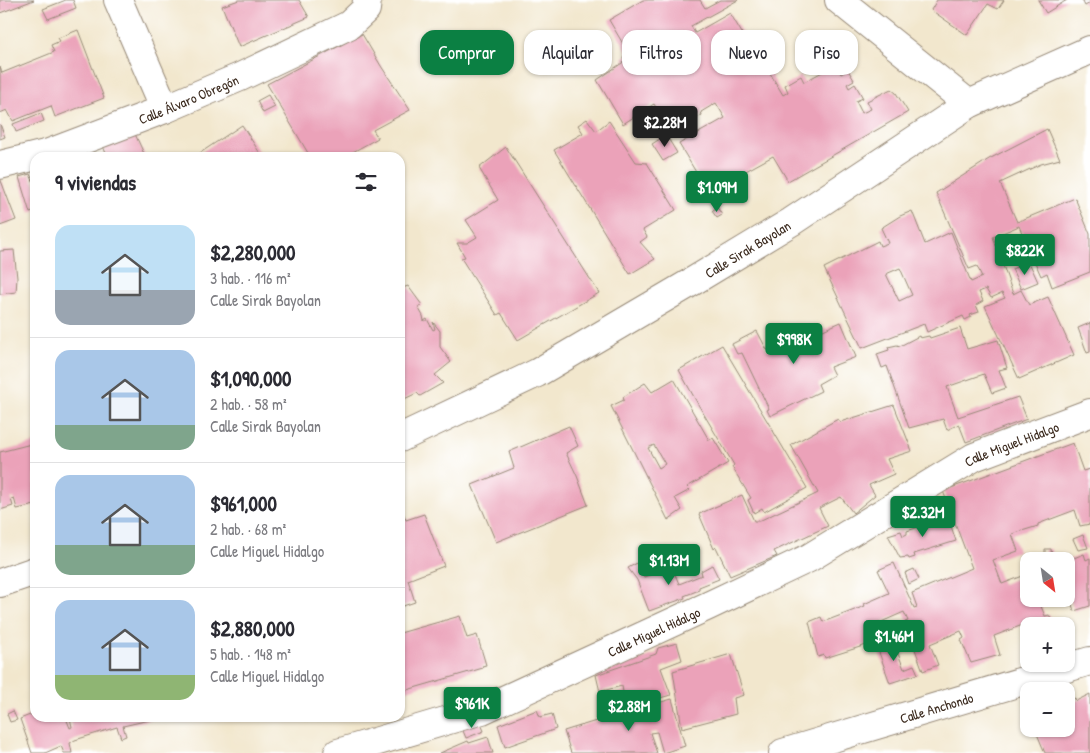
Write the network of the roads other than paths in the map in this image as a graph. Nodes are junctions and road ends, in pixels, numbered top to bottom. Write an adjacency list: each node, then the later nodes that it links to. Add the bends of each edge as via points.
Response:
1 (118, 0): 6 (street)
2 (839, 0): 5 (street)
3 (367, 4): 6 (street, Calle Álvaro Obregón, via 349,25 240,78)
4 (1090, 50): 5 (street, Calle Sirak Bayolan)
5 (969, 104): 11 (street, Calle Sirak Bayolan, via 791,222 677,291 537,373)
6 (165, 109): 7 (street, Calle Álvaro Obregón)
7 (52, 152)
8 (30, 158): 9 (street, Calle Álvaro Obregón)
9 (0, 165)
10 (1090, 413): 15 (street, Calle Miguel Hidalgo, via 974,457 809,558 482,710)
11 (405, 436)
12 (30, 573): 13 (street)
13 (0, 583)
14 (1090, 661): 16 (street, Calle Anchondo)
15 (338, 753)
16 (783, 753)

